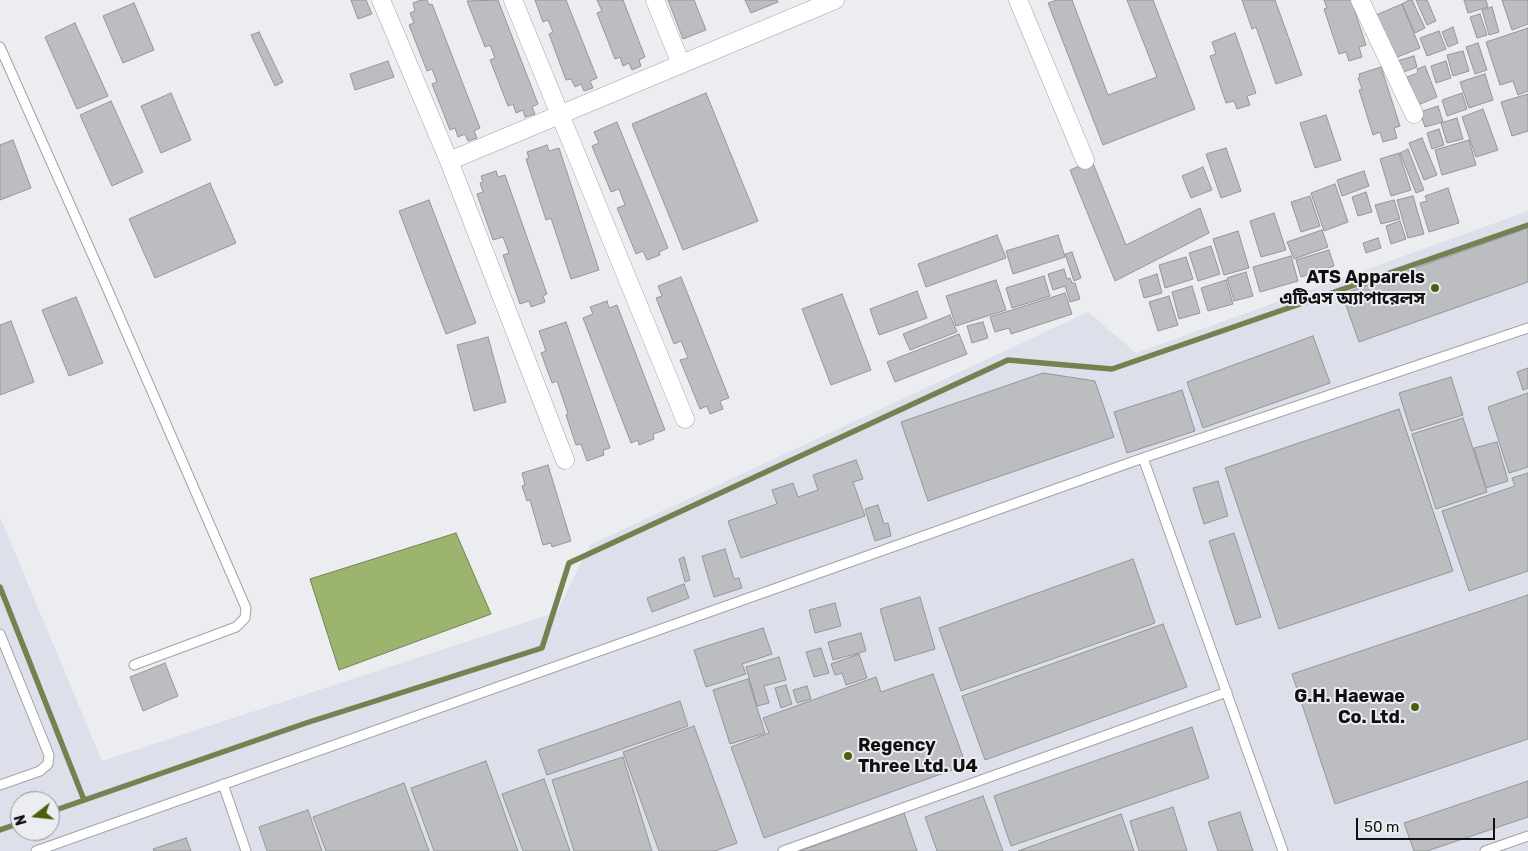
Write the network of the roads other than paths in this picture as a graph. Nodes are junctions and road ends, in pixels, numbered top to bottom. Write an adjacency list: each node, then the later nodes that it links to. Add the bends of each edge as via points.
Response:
1 (381, 0): 13 (street)
2 (513, 0): 10 (street)
3 (655, 0): 9 (street)
4 (835, 0): 7 (street)
5 (1018, 0): 12 (street)
6 (1360, 0): 11 (street)
7 (801, 6): 9 (street)
8 (0, 47): 19 (lane, via 246,608 245,618 236,627)
9 (681, 64): 10 (street)
10 (561, 114): 13 (street); 15 (street)
11 (1414, 114)
12 (1085, 160)
13 (449, 161): 17 (street)
14 (1528, 328): 16 (lane)
15 (685, 419)
16 (1143, 458): 20 (lane); 21 (lane)
17 (565, 460)
18 (0, 634): 22 (lane, via 50,755 48,764 40,771)
19 (134, 665)
20 (1227, 692): 26 (lane); 27 (lane)
21 (223, 784): 24 (lane); 25 (lane)
22 (0, 785)
23 (1528, 836): 28 (lane)
24 (36, 851)
25 (246, 851)
26 (783, 851)
27 (1283, 851)
28 (1485, 851)

